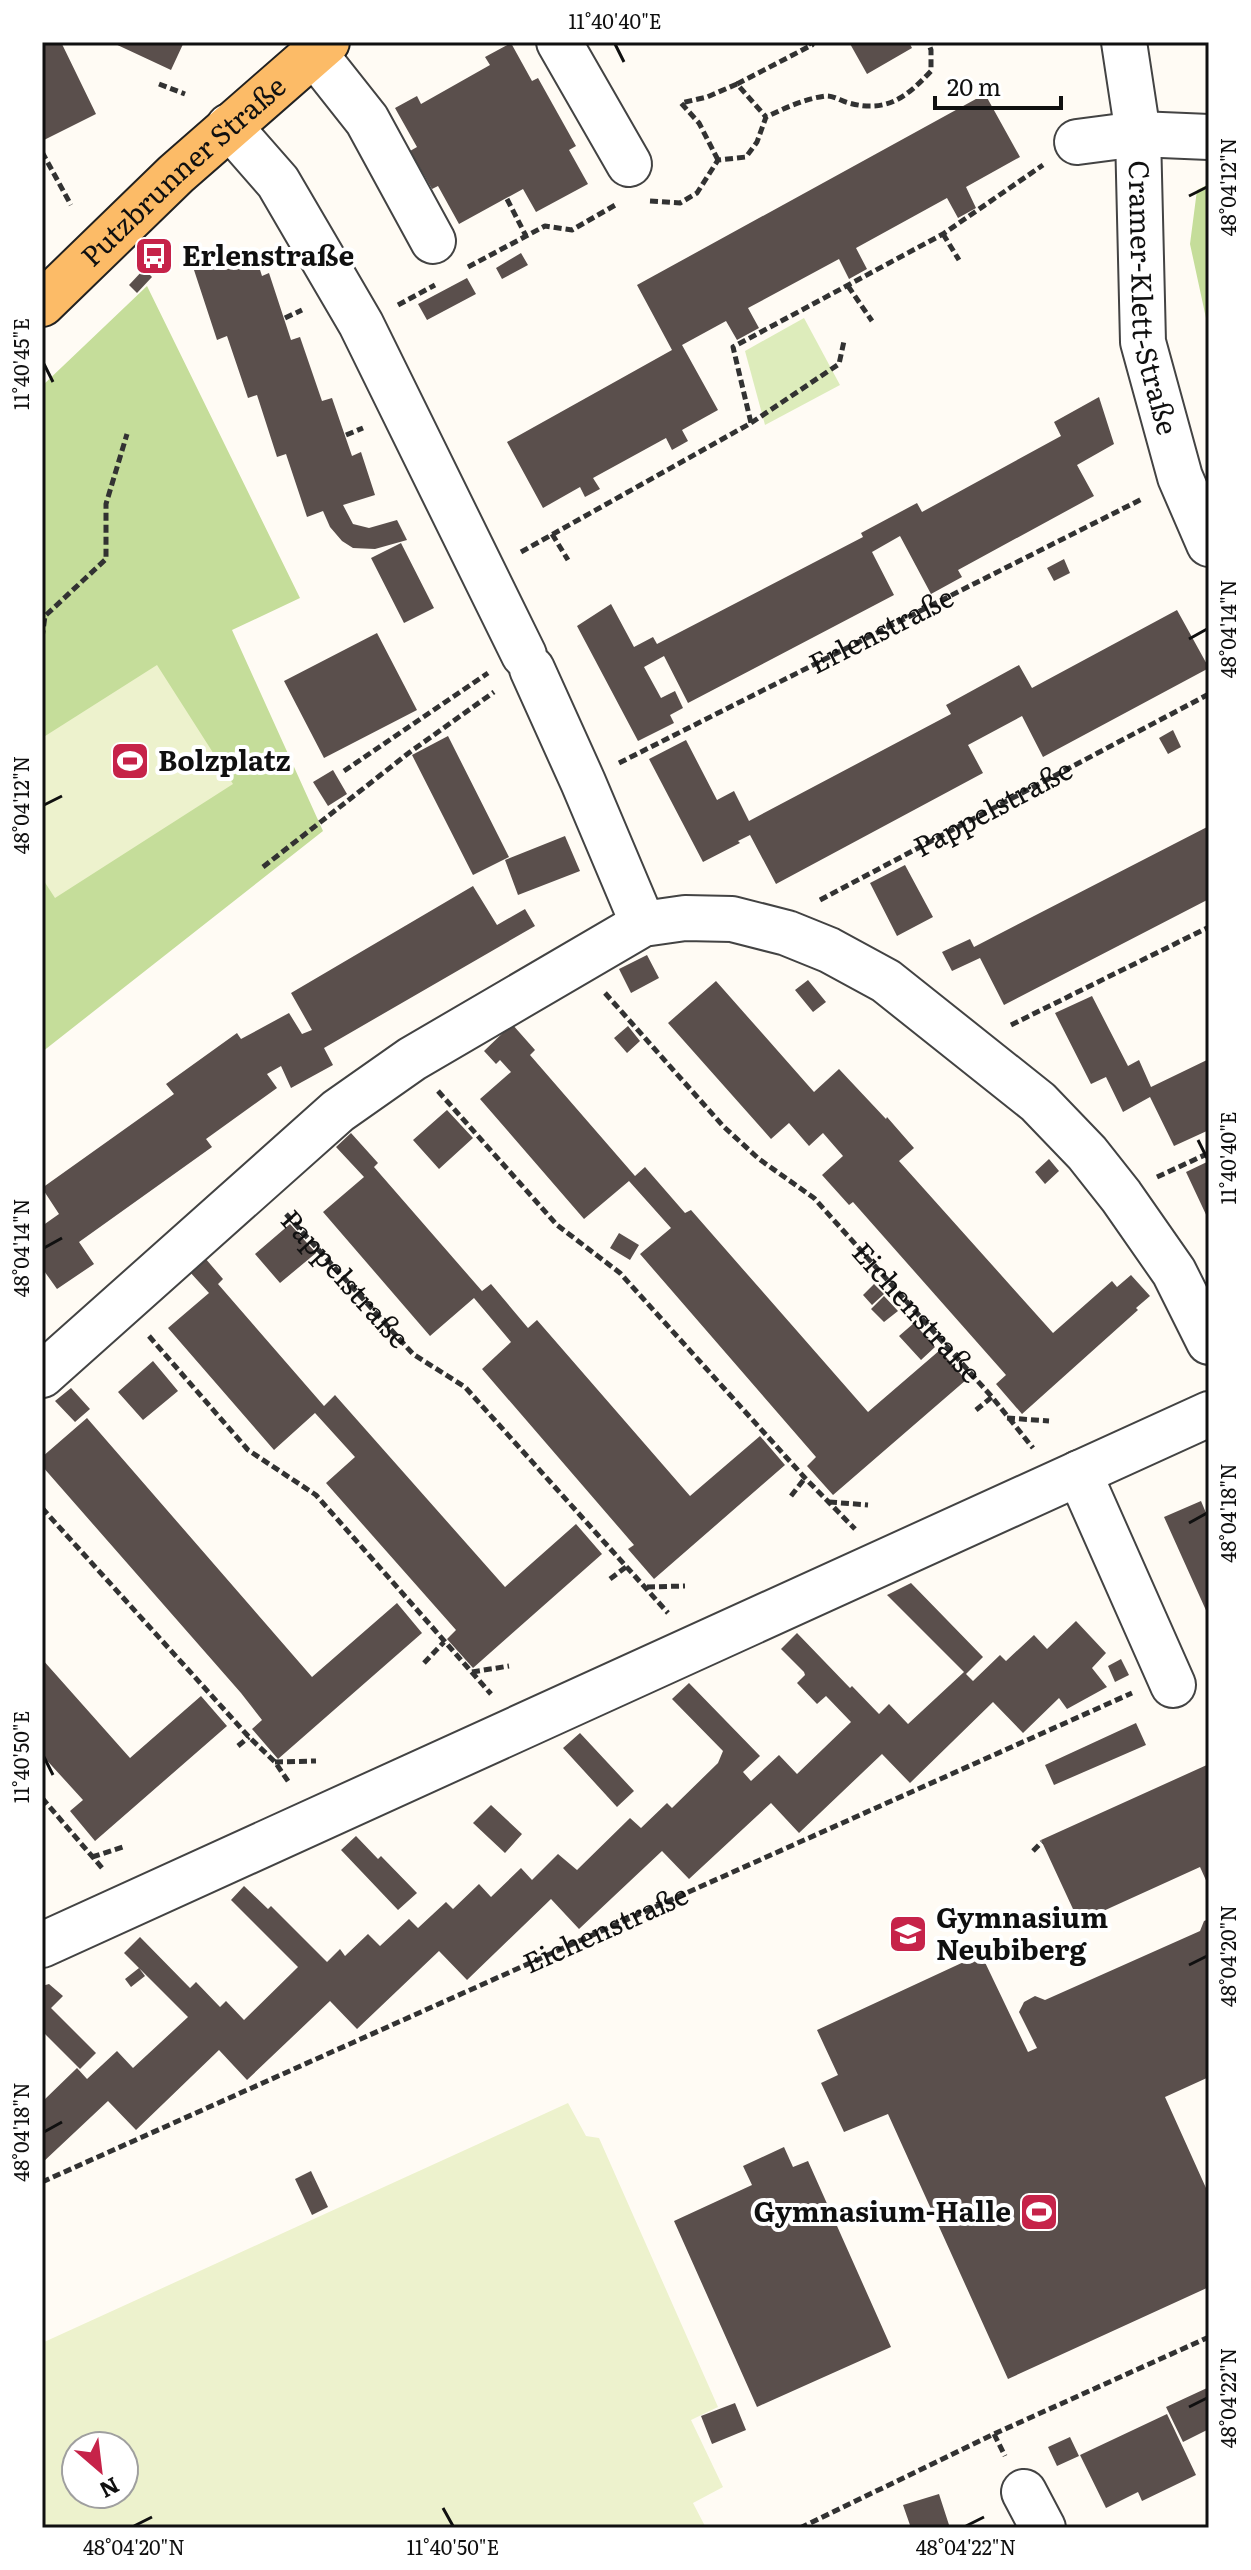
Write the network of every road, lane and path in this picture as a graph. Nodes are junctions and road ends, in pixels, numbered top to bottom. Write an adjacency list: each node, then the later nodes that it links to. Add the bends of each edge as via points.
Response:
1 (559, 42): 16 (street)
2 (810, 42): 7 (path)
3 (928, 42): 9 (path, via 931,71 912,92 886,105 868,107 829,95)
4 (1124, 42): 11 (street, Cramer-Klett-Straße)
5 (320, 48): 10 (main road, Putzbrunner Straße); 22 (street, via 367,120)
6 (159, 84): 8 (path)
7 (737, 84): 9 (path); 15 (path, via 681,103 699,123)
8 (185, 94)
9 (766, 117): 15 (path, via 746,157)
10 (229, 126): 25 (main road, Putzbrunner Straße); 38 (street, via 278,182 361,324)
11 (1138, 134): 12 (street); 13 (street); 34 (street, Cramer-Klett-Straße, via 1143,342)
12 (1209, 137)
13 (1077, 142): 20 (path)
14 (42, 152): 18 (path)
15 (718, 160): 16 (path, via 697,193 680,203)
16 (630, 188): 19 (path)
17 (507, 199): 21 (path)
18 (71, 205)
19 (572, 230)
20 (943, 234): 23 (path); 24 (path)
21 (526, 236)
22 (433, 241)
23 (959, 260)
24 (848, 286): 28 (path); 30 (path, via 733,347)
25 (42, 304)
26 (297, 312): 27 (path)
27 (285, 318)
28 (872, 321)
29 (844, 341): 30 (path, via 839,364)
30 (751, 423): 35 (path)
31 (360, 430): 33 (path)
32 (127, 434): 39 (path, via 106,504 106,559)
33 (346, 435)
34 (1180, 477): 36 (street, Cramer-Klett-Straße); 44 (path, Erlenstraße)
35 (552, 534): 37 (path); 38 (path)
36 (1209, 544)
37 (568, 560)
38 (484, 572): 41 (street)
39 (44, 615): 40 (path)
40 (42, 638)
41 (520, 667): 43 (path); 44 (street); 45 (path, via 507,683)
42 (1209, 694): 48 (path, Pappelstraße, via 796,913)
43 (344, 771)
44 (583, 782): 46 (street)
45 (263, 867)
46 (643, 924): 48 (street, via 732,919); 49 (street)
47 (1209, 927): 50 (path)
48 (787, 933): 50 (street, via 886,981)
49 (581, 959): 51 (street); 58 (path, Eichenstraße, via 703,1103 759,1159 814,1198)
50 (968, 1048): 54 (street, via 1038,1102)
51 (412, 1059): 53 (street, via 338,1111); 63 (path, via 557,1225 620,1273)
52 (1209, 1153): 54 (path)
53 (258, 1182): 55 (street); 70 (path, Pappelstraße, via 413,1354 465,1387)
54 (1121, 1196): 56 (street, via 1174,1272)
55 (119, 1304): 57 (street); 74 (path, via 248,1450 316,1495)
56 (1209, 1342)
57 (42, 1375)
58 (992, 1397): 59 (path); 61 (path, Eichenstraße)
59 (976, 1410)
60 (1209, 1414): 64 (street)
61 (1007, 1418): 62 (path); 64 (path, Eichenstraße)
62 (1049, 1421)
63 (805, 1478): 65 (path); 66 (path)
64 (1071, 1478): 69 (street); 79 (street)
65 (791, 1496)
66 (829, 1502): 67 (path); 69 (path)
67 (868, 1505)
68 (42, 1508): 81 (path)
69 (886, 1561): 75 (street)
70 (626, 1567): 71 (path); 73 (path)
71 (610, 1579)
72 (685, 1586): 73 (path)
73 (647, 1587): 75 (path)
74 (444, 1642): 76 (path); 78 (path)
75 (696, 1648): 80 (street)
76 (424, 1663)
77 (509, 1666): 78 (path)
78 (472, 1672): 80 (path)
79 (1171, 1681): 93 (path, Eichenstraße)
80 (522, 1727): 86 (street)
81 (249, 1737): 82 (path); 84 (path)
82 (238, 1746)
83 (316, 1761): 84 (path)
84 (275, 1762): 86 (path)
85 (42, 1798): 90 (path)
86 (315, 1821): 91 (street)
87 (1042, 1842): 89 (path)
88 (126, 1846): 90 (path)
89 (1033, 1851)
90 (92, 1857): 91 (path)
91 (132, 1904): 92 (street)
92 (42, 1945)
93 (42, 2182)
94 (1209, 2337): 95 (path)
95 (800, 2528)

